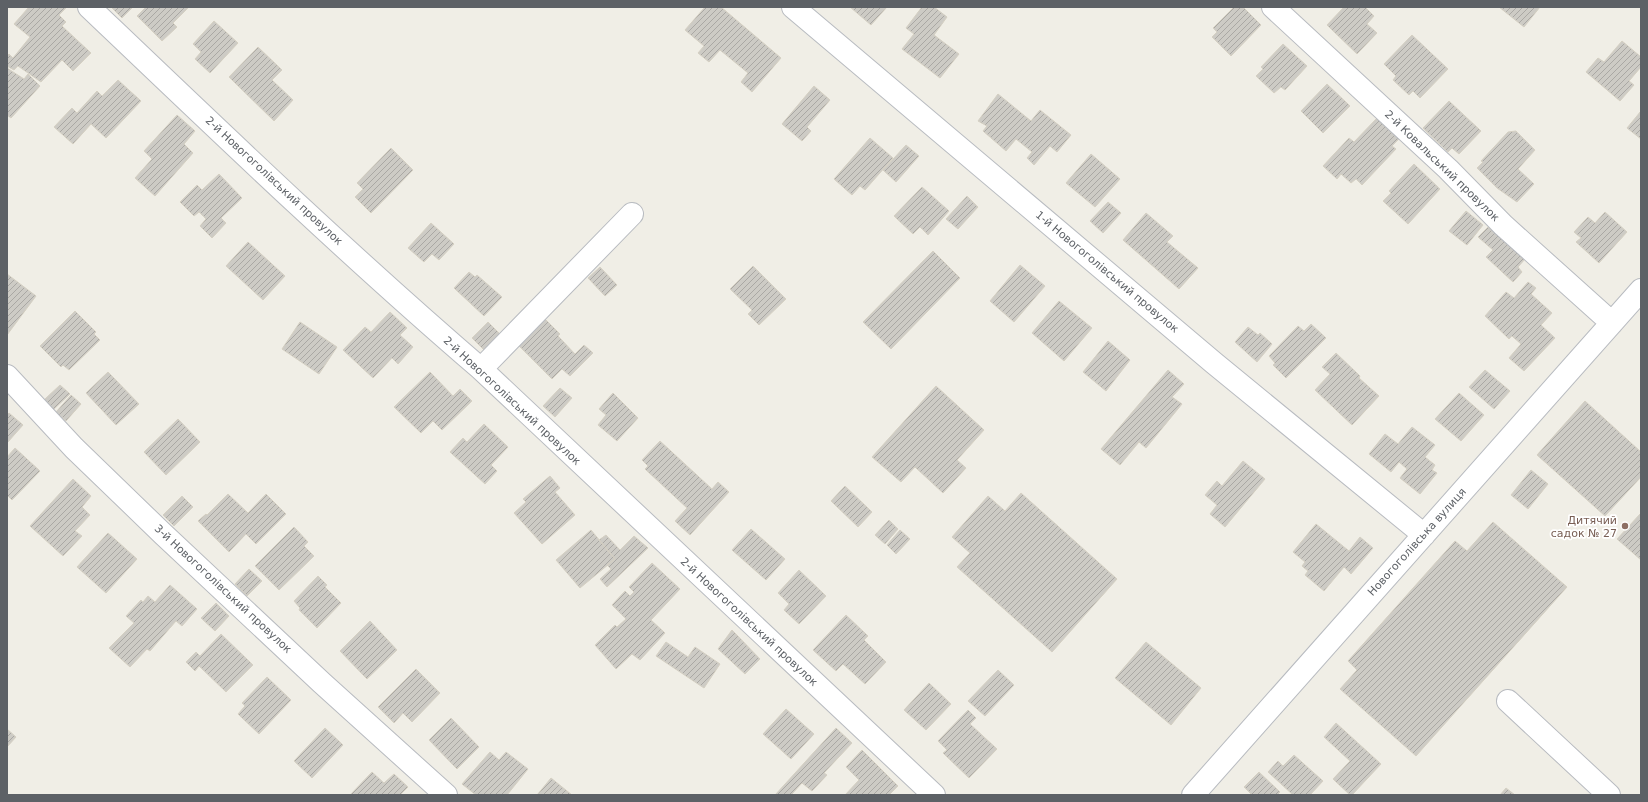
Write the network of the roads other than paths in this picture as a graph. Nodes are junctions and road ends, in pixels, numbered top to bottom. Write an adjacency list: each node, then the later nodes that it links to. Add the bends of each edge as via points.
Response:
1 (89, 7): 7 (street, 2-й Новогоголівський провулок, via 413,311)
2 (793, 7): 9 (street, 1-й Новогоголівський провулок, via 1208,358)
3 (1273, 7): 6 (street, 2-й Ковальський провулок, via 1448,169 1503,225)
4 (632, 214): 7 (street)
5 (1641, 290): 6 (street, Новогоголівська вулиця)
6 (1612, 323): 9 (street, Новогоголівська вулиця)
7 (481, 369): 12 (street, 2-й Новогоголівський провулок)
8 (7, 376): 11 (street, 3-й Новогоголівський провулок, via 74,448 163,534)
9 (1424, 535): 13 (street, Новогоголівська вулиця)
10 (1508, 701): 14 (street)
11 (446, 795)
12 (934, 795)
13 (1193, 795)
14 (1608, 795)

